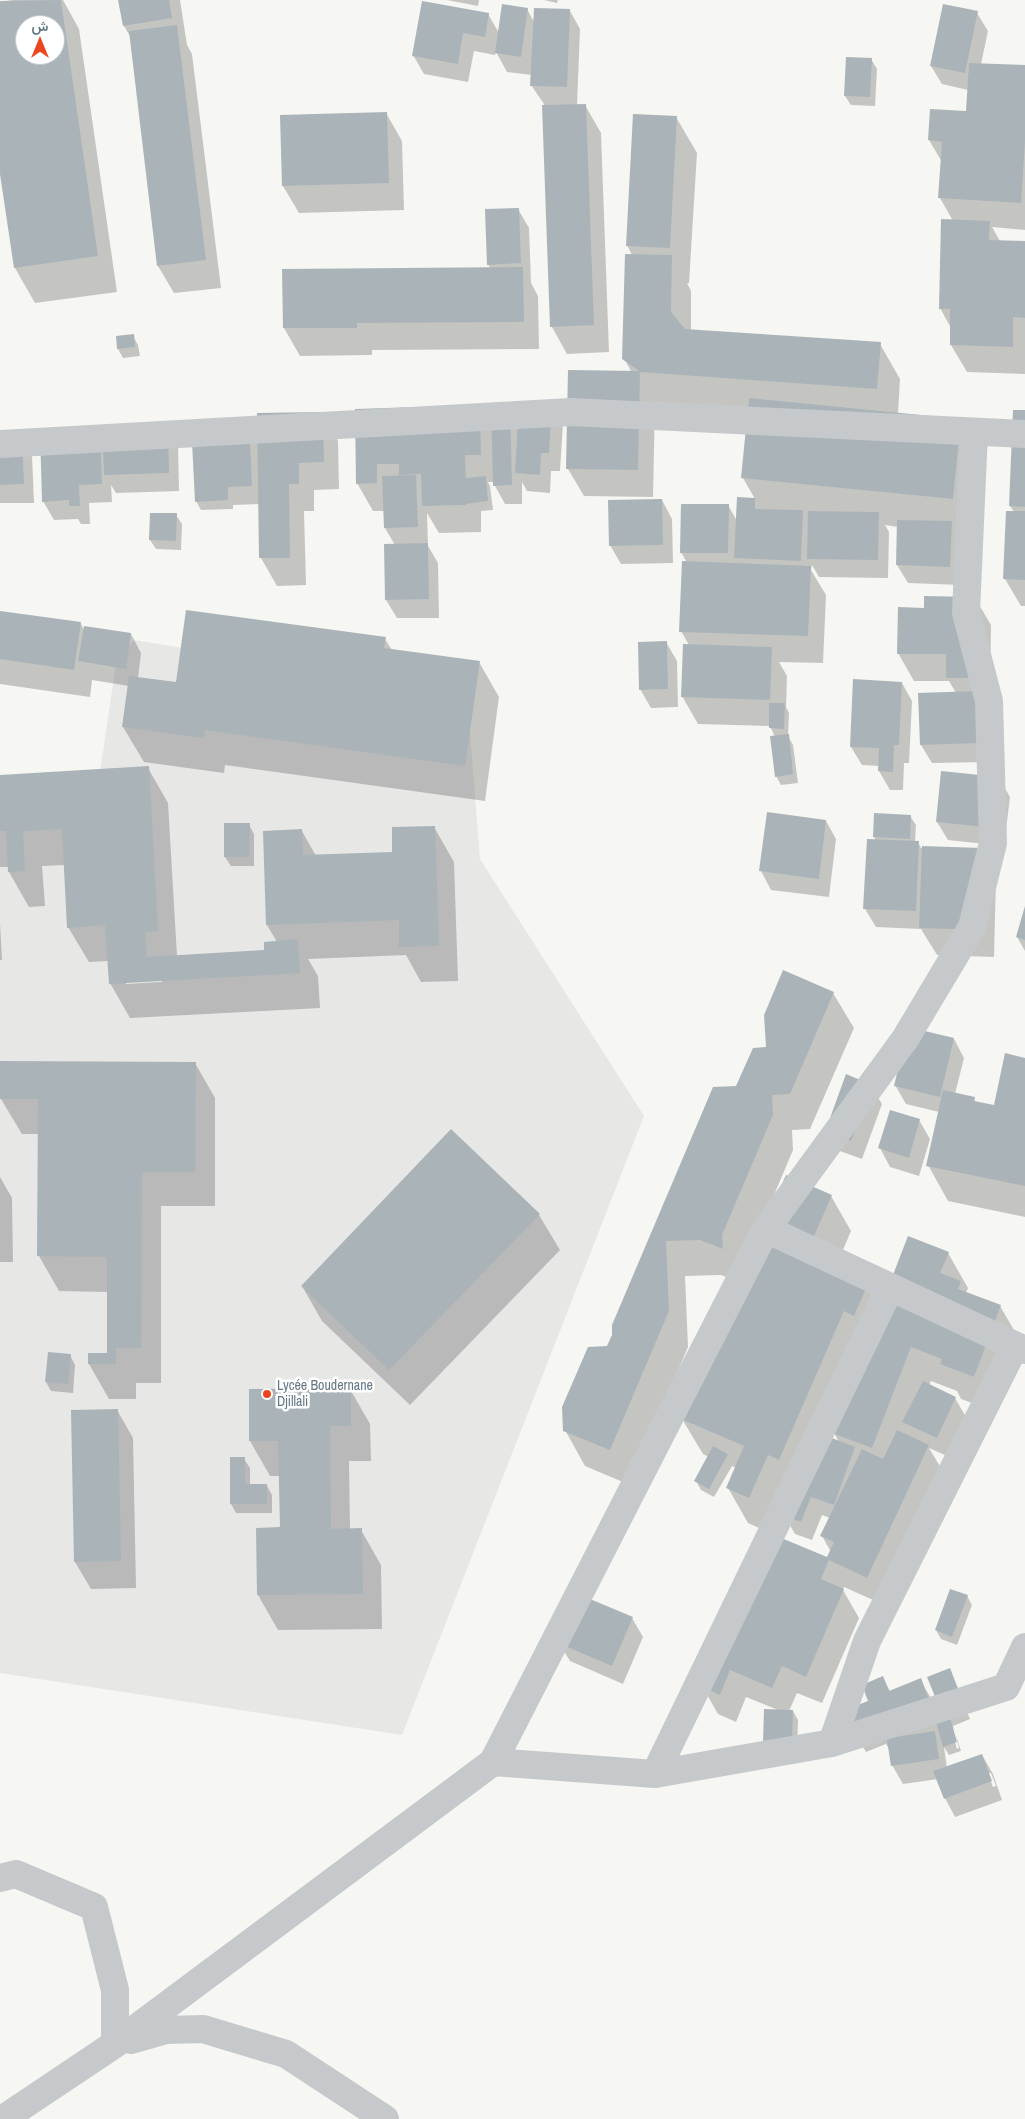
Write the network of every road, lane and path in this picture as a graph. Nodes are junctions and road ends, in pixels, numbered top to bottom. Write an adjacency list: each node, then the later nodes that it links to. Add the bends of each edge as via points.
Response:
1 (974, 432): 2 (street); 3 (street, via 571,412); 4 (street, via 966,613 988,701 993,843 977,908 972,926 905,1039)
2 (1025, 434)
3 (0, 444)
4 (766, 1229): 5 (street); 9 (street)
5 (890, 1288): 6 (street); 10 (street)
6 (1020, 1348): 8 (street, via 866,1641)
7 (1025, 1646): 8 (street, via 1006,1687)
8 (832, 1743): 10 (street)
9 (493, 1762): 10 (street); 12 (street)
10 (655, 1774)
11 (0, 1878): 12 (street, via 16,1874 94,1907 115,1990)
12 (115, 2044): 13 (street); 14 (street, via 166,2030 204,2029 286,2054)
13 (3, 2119)
14 (385, 2119)

